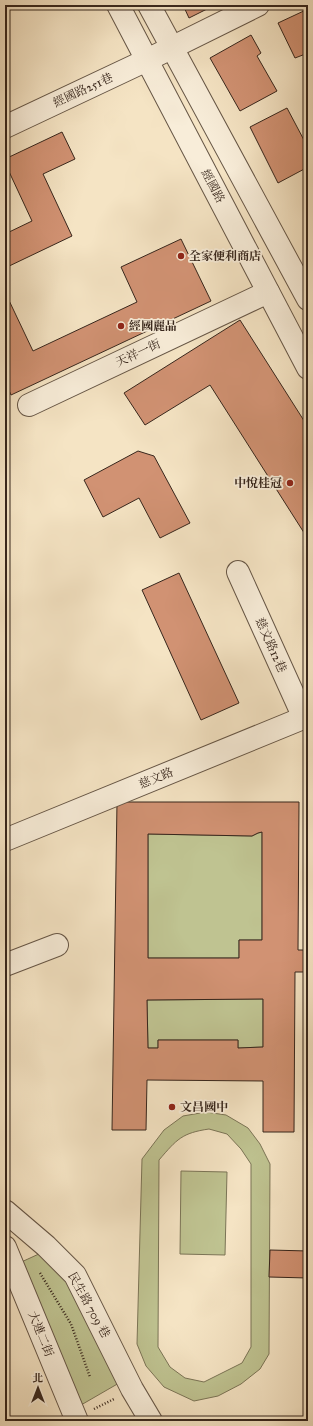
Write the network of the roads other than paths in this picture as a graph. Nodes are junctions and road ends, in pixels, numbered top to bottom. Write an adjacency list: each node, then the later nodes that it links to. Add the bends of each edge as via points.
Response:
1 (118, 5): 4 (street, 經國路)
2 (149, 5): 4 (street, 經國路)
3 (258, 5): 4 (street, 經國路251巷)
4 (160, 54): 5 (street, 經國路251巷); 6 (street, 經國路); 7 (street, 經國路)
5 (5, 127)
6 (268, 292): 8 (street, 經國路); 9 (street, 天祥一街)
7 (308, 299)
8 (308, 368)
9 (30, 405)
10 (238, 572): 11 (street, 慈文路12巷)
11 (306, 717): 12 (street, 慈文路)
12 (5, 840)
13 (56, 945): 14 (street)
14 (5, 965)
15 (5, 1211): 18 (street, 民生路 709 巷, via 75,1275)
16 (5, 1247): 17 (street, 大連二街)
17 (76, 1420)
18 (151, 1421)

